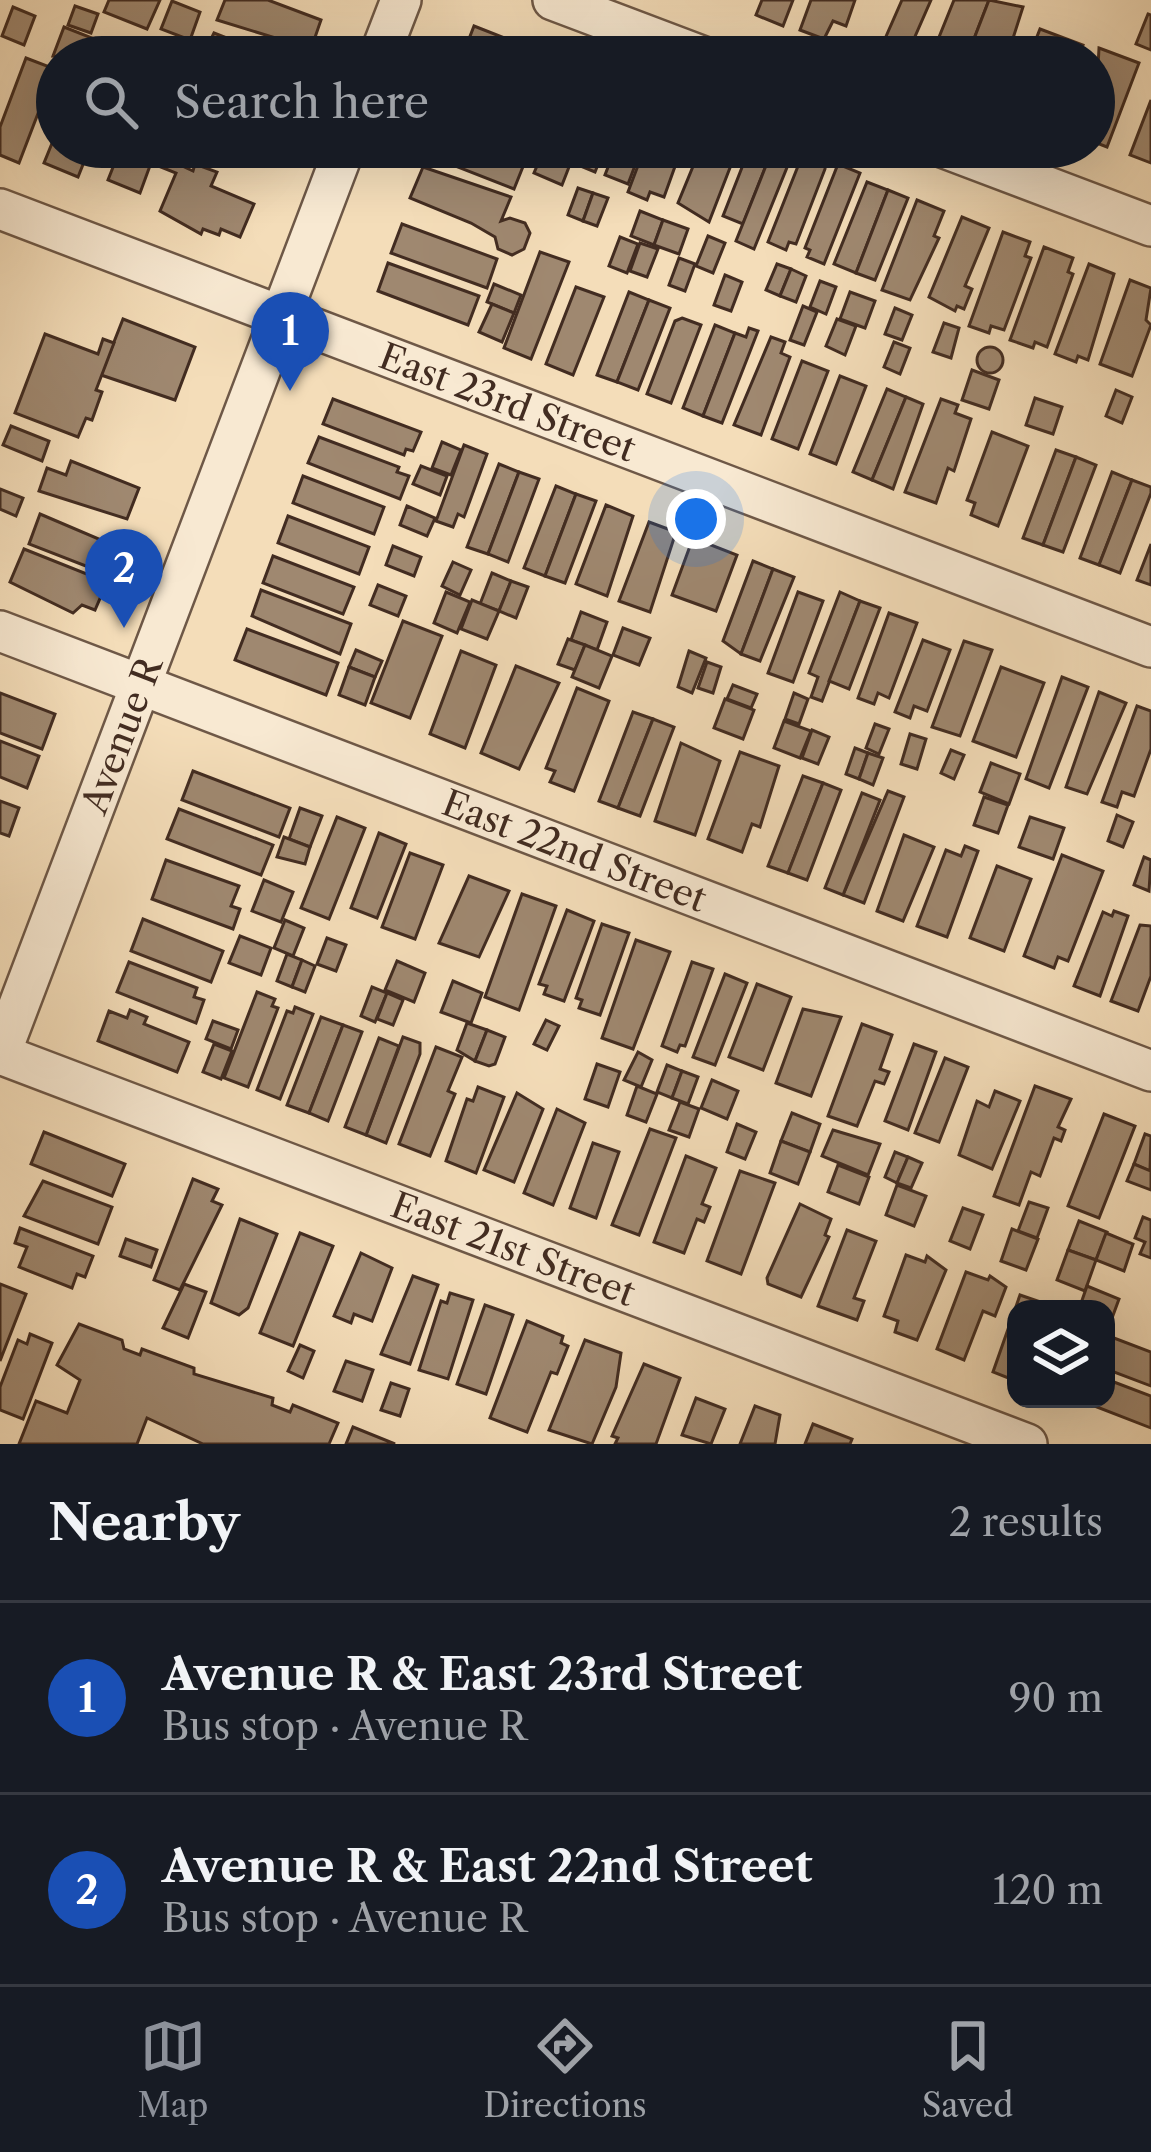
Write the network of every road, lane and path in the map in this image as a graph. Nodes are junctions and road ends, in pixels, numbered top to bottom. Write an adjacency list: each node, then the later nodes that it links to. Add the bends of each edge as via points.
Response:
1 (400, 0): 3 (street)
2 (553, 0): 4 (street)
3 (387, 36)
4 (648, 36)
5 (337, 168): 9 (street, Avenue R)
6 (998, 168): 8 (street)
7 (0, 209): 9 (street, East 23rd Street)
8 (1151, 226)
9 (280, 316): 11 (street, East 23rd Street); 12 (street, Avenue R)
10 (0, 632): 12 (street, East 22nd Street)
11 (1151, 647)
12 (140, 685): 13 (street, Avenue R); 14 (street, East 22nd Street)
13 (0, 1054): 15 (street, East 21st Street)
14 (1151, 1071)
15 (1027, 1444)

